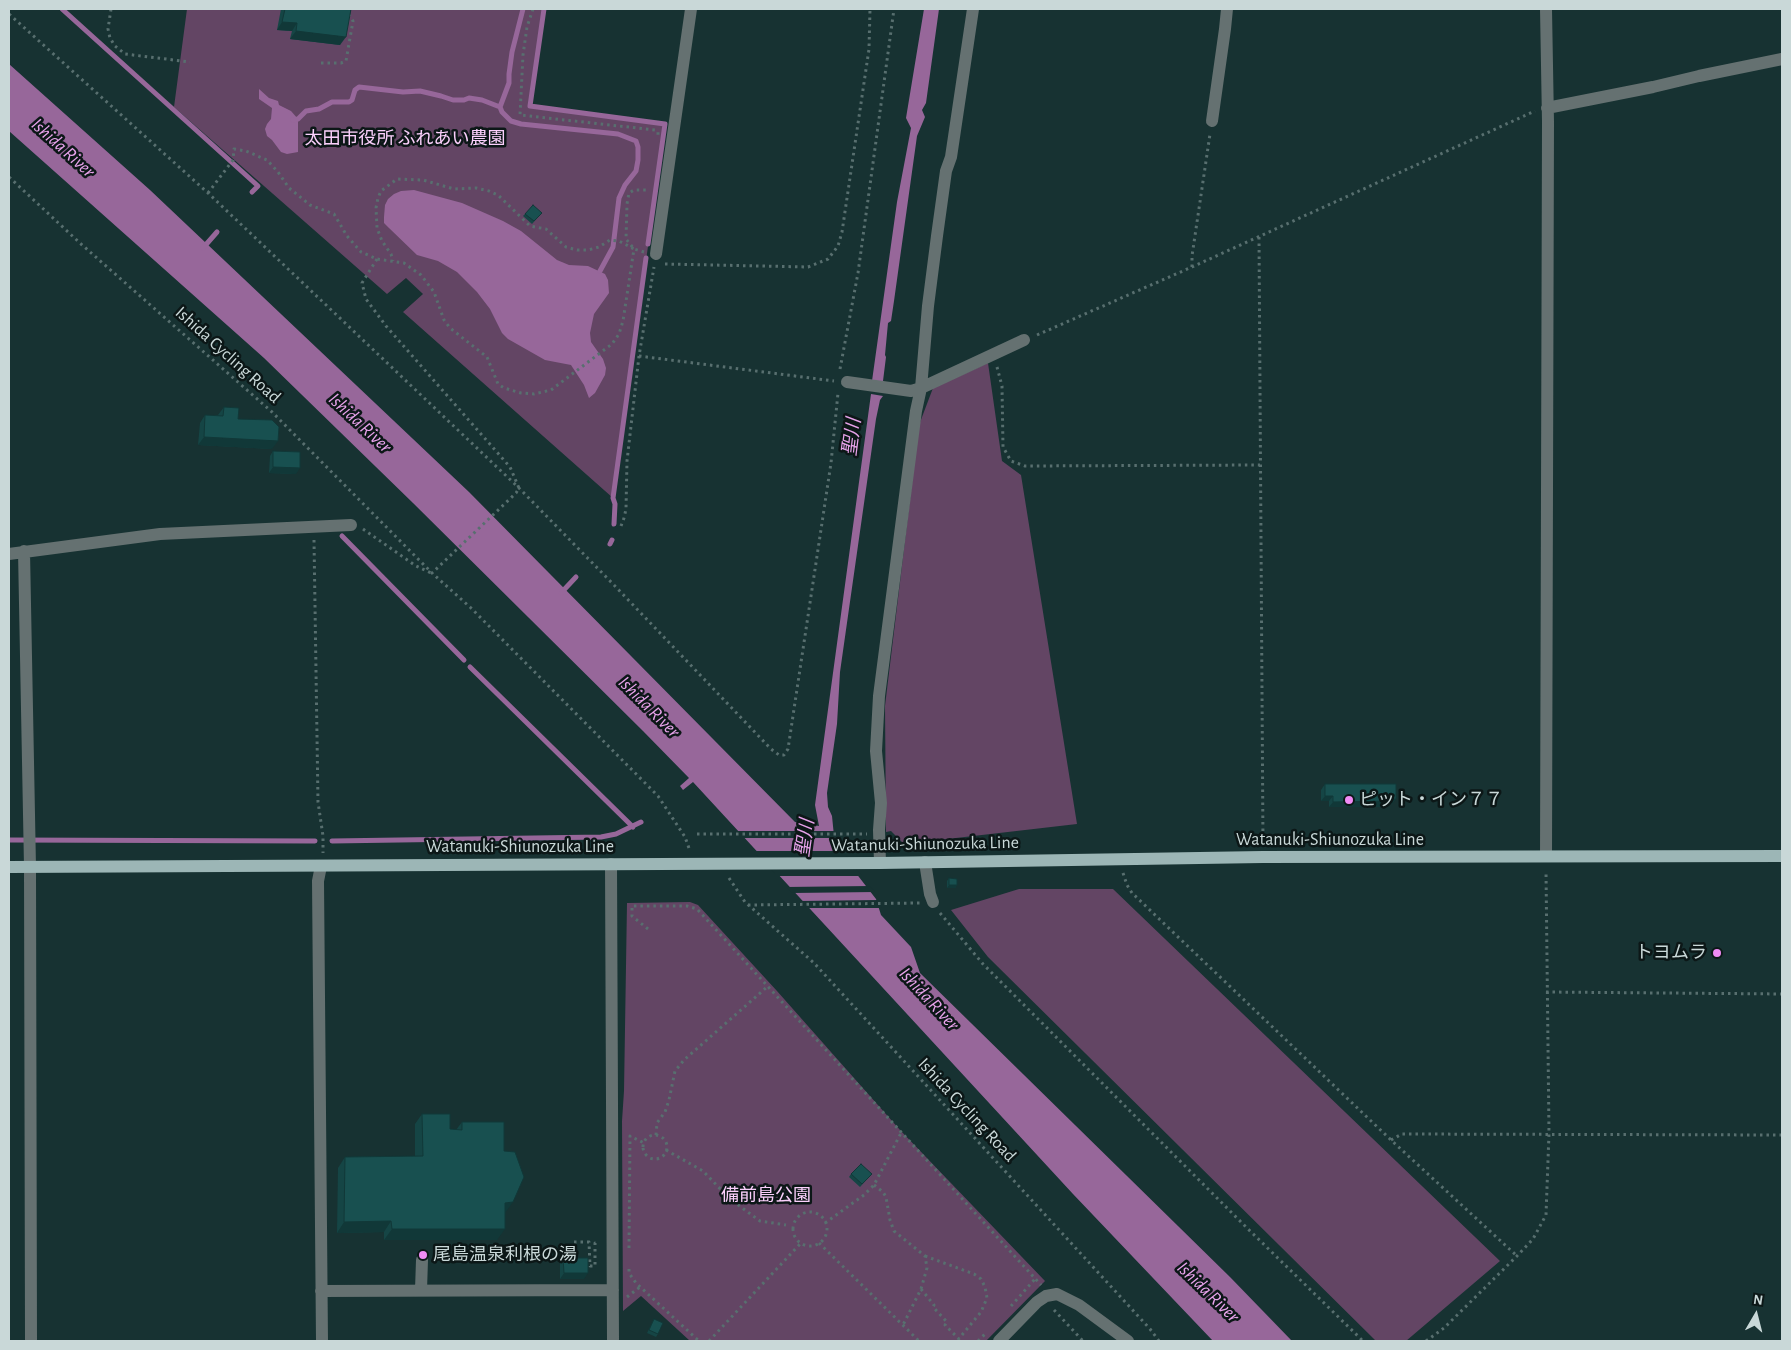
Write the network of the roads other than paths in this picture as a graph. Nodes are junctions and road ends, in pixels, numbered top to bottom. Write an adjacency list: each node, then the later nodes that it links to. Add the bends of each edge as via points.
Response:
1 (691, 9): 8 (street)
2 (973, 9): 11 (street, via 946,172)
3 (1226, 9): 7 (street)
4 (1546, 9): 6 (street)
5 (1782, 59): 6 (street)
6 (1547, 108): 15 (street)
7 (1212, 121)
8 (655, 259)
9 (1024, 340): 11 (street)
10 (843, 382): 11 (street)
11 (916, 390): 18 (street, via 916,411 879,696 876,751 881,803)
12 (351, 525): 13 (street, via 160,534)
13 (24, 551): 14 (street); 22 (street)
14 (9, 554)
15 (1546, 856): 16 (main road, Watanuki-Shiunozuka Line); 17 (main road, Watanuki-Shiunozuka Line)
16 (1782, 856)
17 (925, 862): 18 (main road, Watanuki-Shiunozuka Line); 23 (street, via 930,894)
18 (875, 863): 19 (main road, Watanuki-Shiunozuka Line)
19 (611, 864): 20 (main road, Watanuki-Shiunozuka Line); 26 (street)
20 (321, 866): 22 (main road, Watanuki-Shiunozuka Line); 27 (street, via 318,881)
21 (9, 867): 22 (main road, Watanuki-Shiunozuka Line)
22 (30, 867): 28 (street)
23 (928, 903)
24 (422, 1260): 25 (street)
25 (421, 1290): 26 (street); 27 (street)
26 (613, 1290): 30 (street)
27 (321, 1291): 29 (street)
28 (31, 1341)
29 (322, 1341)
30 (613, 1341)
31 (999, 1341): 32 (street, via 1046,1295 1057,1294)
32 (1128, 1341)

